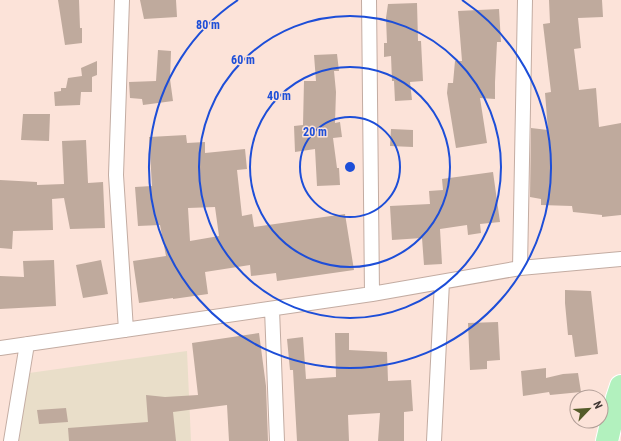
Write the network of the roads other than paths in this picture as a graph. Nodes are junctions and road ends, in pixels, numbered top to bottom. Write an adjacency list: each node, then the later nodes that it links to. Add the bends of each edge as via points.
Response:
1 (122, 0): 9 (street, via 116,175)
2 (369, 0): 7 (street)
3 (525, 0): 5 (street)
4 (621, 259): 5 (street)
5 (520, 268): 6 (street)
6 (442, 282): 7 (street); 15 (street)
7 (372, 294): 8 (street)
8 (272, 309): 9 (street); 14 (street)
9 (126, 330): 10 (street)
10 (27, 344): 11 (street); 13 (street)
11 (0, 348)
12 (621, 386): 16 (main road)
13 (11, 441)
14 (276, 441)
15 (434, 441)
16 (607, 441)

